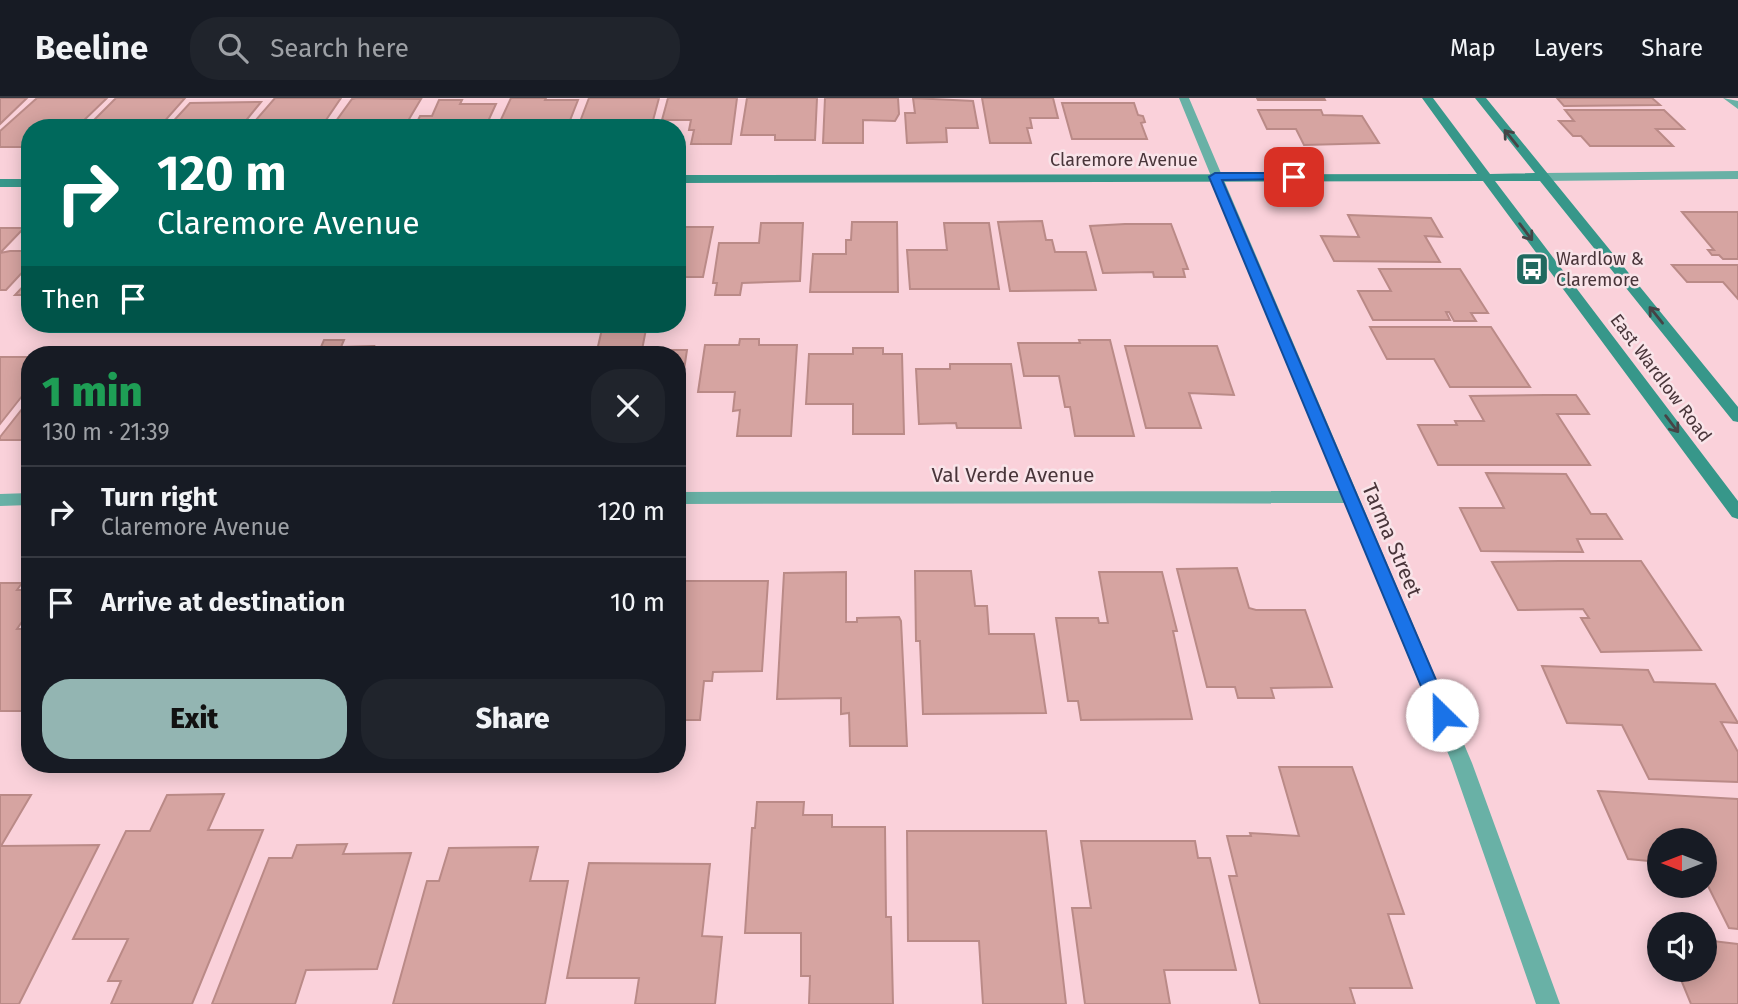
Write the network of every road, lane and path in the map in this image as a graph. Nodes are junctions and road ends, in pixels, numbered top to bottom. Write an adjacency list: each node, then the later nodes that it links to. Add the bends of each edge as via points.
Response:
1 (1184, 98): 7 (street, Tarma Street)
2 (1427, 98): 8 (main road, East Wardlow Road)
3 (1479, 98): 9 (main road, East Wardlow Road, one-way to 3)
4 (1728, 98): 5 (street)
5 (1738, 106)
6 (1738, 176): 9 (street, Claremore Avenue)
7 (1215, 177): 8 (main road, Claremore Avenue); 10 (main road, Claremore Avenue); 14 (street, Tarma Street)
8 (1486, 177): 9 (main road, Claremore Avenue); 18 (main road, East Wardlow Road, one-way to 18)
9 (1543, 177): 13 (main road, East Wardlow Road, one-way to 9)
10 (686, 179)
11 (0, 183): 12 (main road)
12 (21, 183)
13 (1738, 417)
14 (1350, 497): 15 (street, Val Verde Avenue); 19 (street, Tarma Street, via 1462,763)
15 (686, 498)
16 (0, 499): 17 (street)
17 (21, 499)
18 (1738, 513)
19 (1548, 1004)

